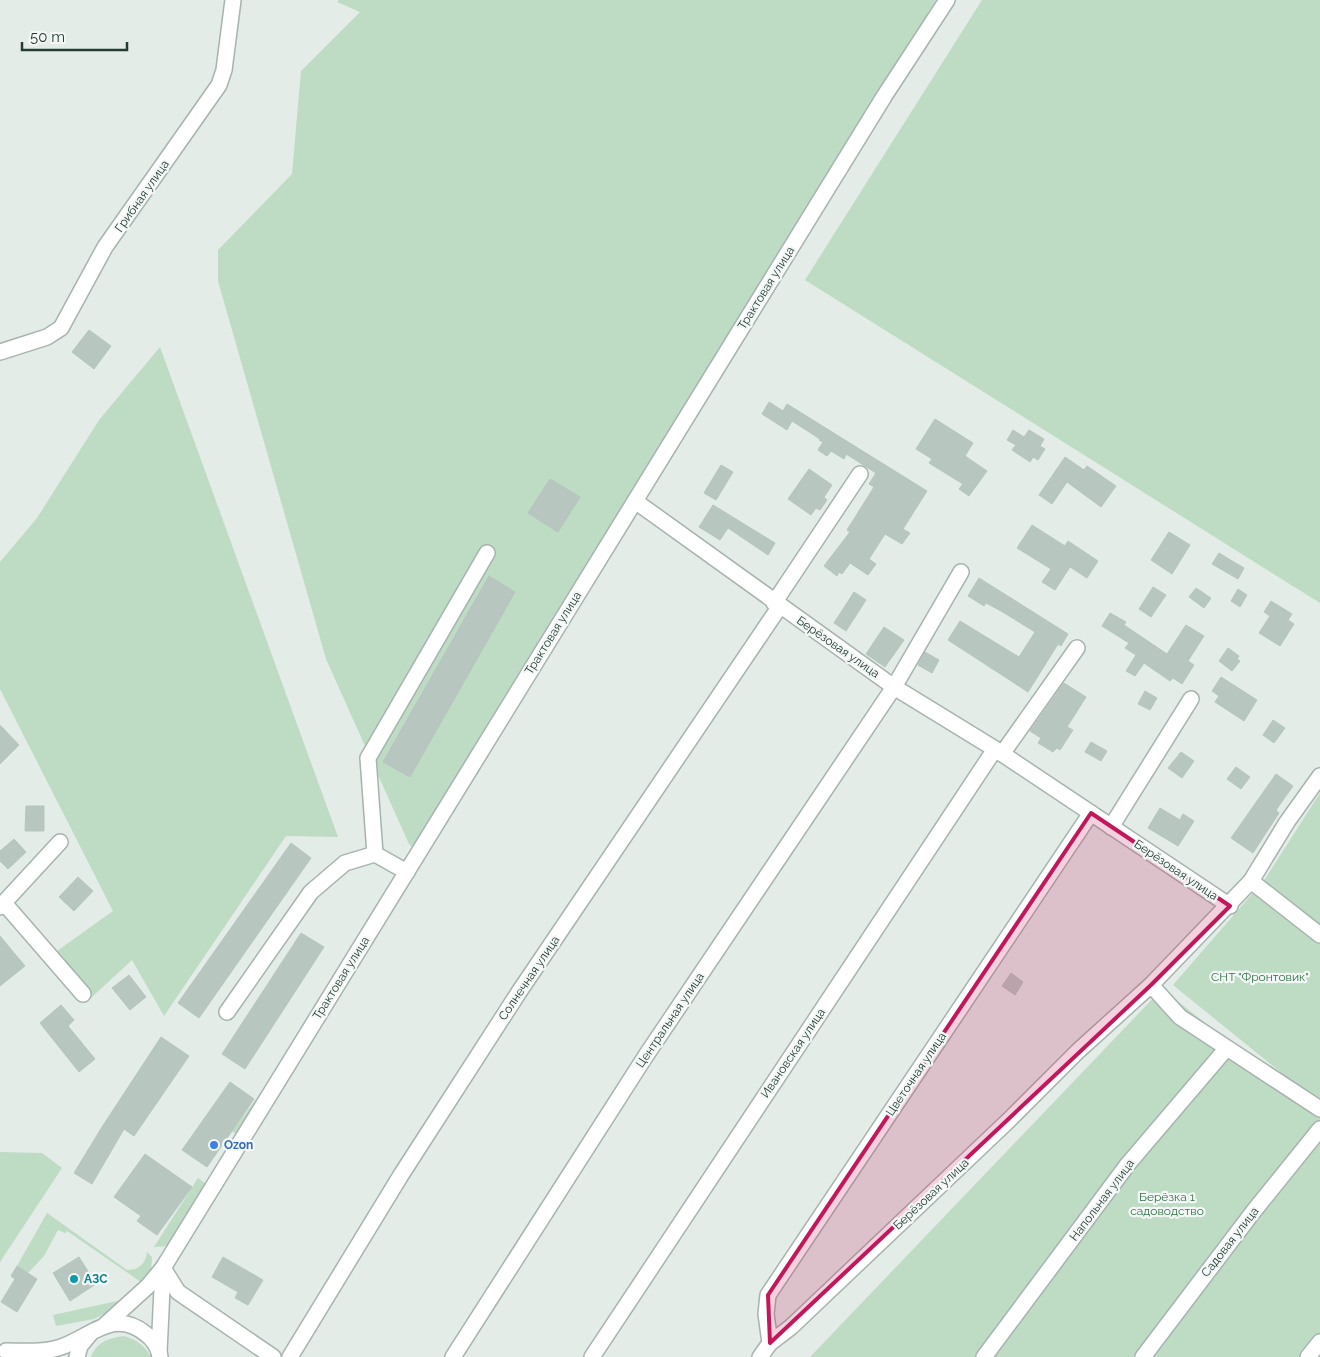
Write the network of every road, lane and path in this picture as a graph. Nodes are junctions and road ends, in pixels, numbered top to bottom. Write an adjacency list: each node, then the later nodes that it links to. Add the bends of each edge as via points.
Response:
1 (233, 0): 3 (street, Грибная улица, via 220,85 105,247 62,328 47,337)
2 (947, 0): 5 (street, Трактовая улица)
3 (0, 352)
4 (860, 474): 8 (street, Солнечная улица)
5 (635, 501): 8 (street, Берёзовая улица); 18 (street, Трактовая улица)
6 (487, 553): 17 (street, via 368,758)
7 (961, 572): 10 (street, Центральная улица)
8 (777, 605): 10 (street, Берёзовая улица); 40 (street, Солнечная улица, via 514,1000)
9 (1077, 648): 12 (street, Ивановская улица)
10 (894, 687): 12 (street, Берёзовая улица); 41 (street, Центральная улица, via 645,1057)
11 (1191, 699): 15 (street)
12 (998, 751): 14 (street, Берёзовая улица); 42 (street, Ивановская улица)
13 (1320, 776): 19 (street)
14 (1091, 813): 15 (street, Берёзовая улица); 33 (street, Цветочная улица, via 768,1295 766,1314)
15 (1112, 827): 21 (street, Берёзовая улица)
16 (60, 842): 20 (street)
17 (375, 854): 18 (street); 25 (street, via 345,863 310,892)
18 (407, 872): 29 (street, Трактовая улица)
19 (1251, 881): 21 (street); 22 (street)
20 (2, 905): 24 (street)
21 (1230, 906): 23 (street, Берёзовая улица)
22 (1320, 935)
23 (1151, 985): 26 (street, via 1180,1017); 33 (street, Берёзовая улица, via 791,1327)
24 (83, 994)
25 (227, 1012)
26 (1226, 1048): 27 (street); 44 (street, Напольная улица, via 1128,1164)
27 (1320, 1109)
28 (1320, 1129): 45 (street, Садовая улица)
29 (163, 1268): 30 (street, Трактовая улица); 36 (street, Трактовая улица); 39 (street, via 178,1292)
30 (105, 1325): 31 (street); 36 (street, via 122,1323 138,1327 151,1338)
31 (90, 1333): 35 (street, via 60,1348); 38 (street, via 80,1346)
32 (1320, 1342): 46 (street)
33 (770, 1343): 43 (street, Берёзовая улица)
34 (2, 1351): 35 (street)
35 (37, 1351): 37 (street)
36 (160, 1355)
37 (58, 1357)
38 (77, 1357)
39 (273, 1357)
40 (290, 1357)
41 (453, 1357)
42 (592, 1357)
43 (760, 1357)
44 (984, 1357)
45 (1143, 1357)
46 (1308, 1357)

